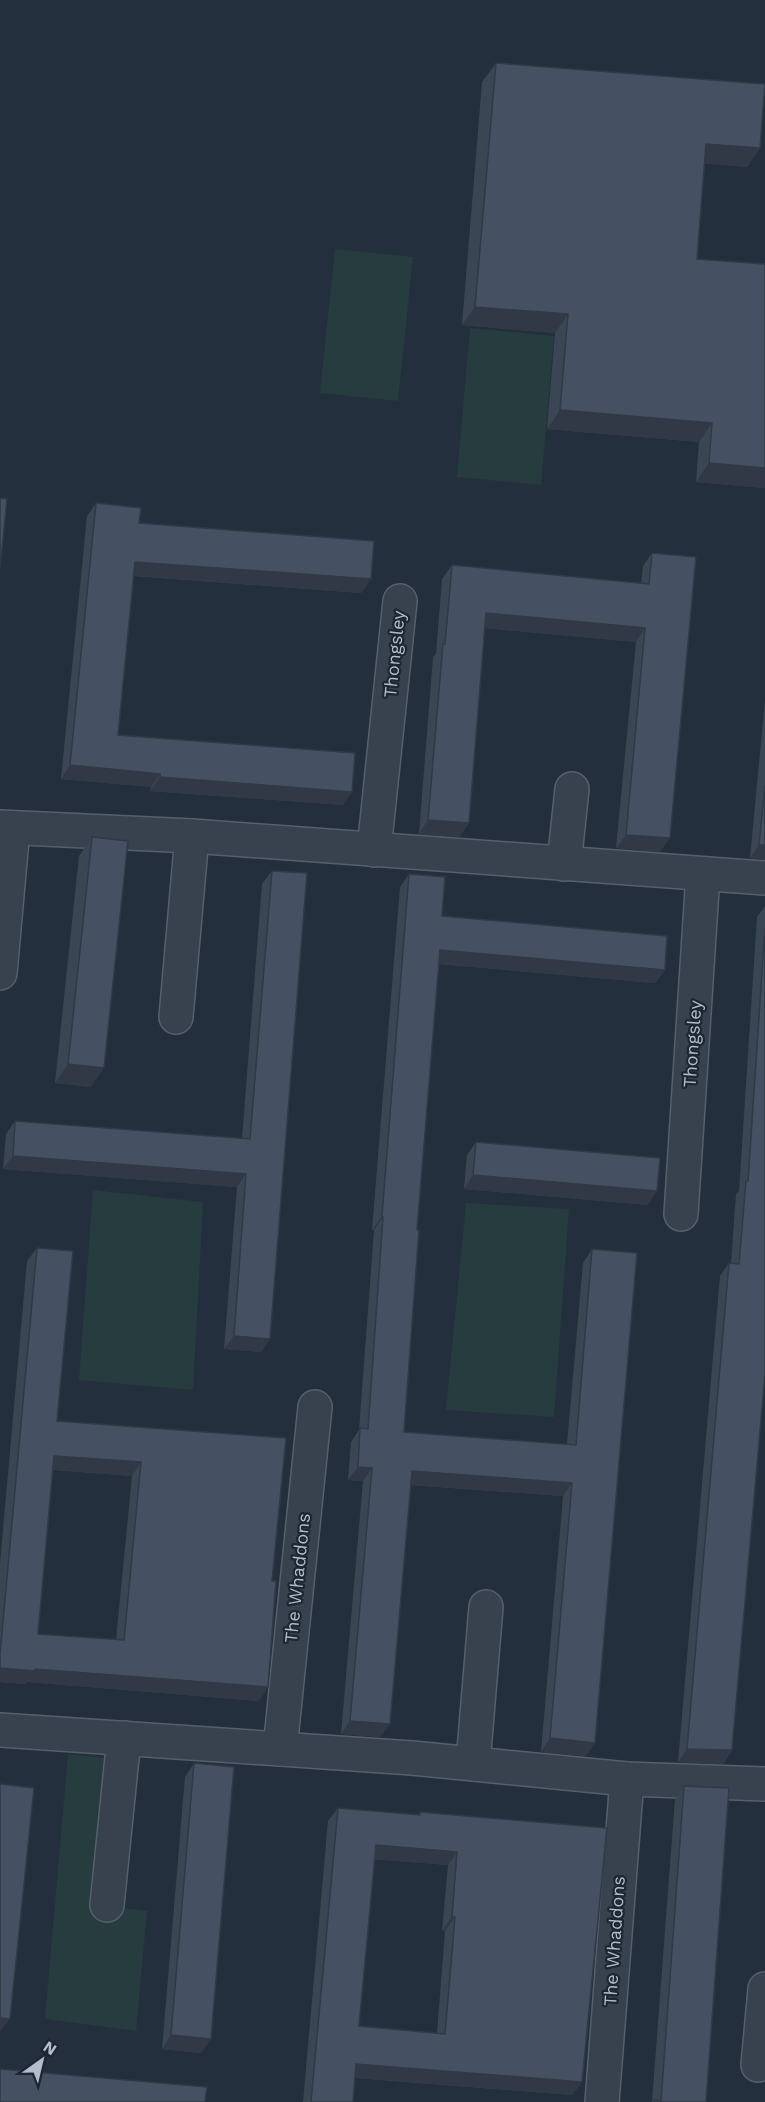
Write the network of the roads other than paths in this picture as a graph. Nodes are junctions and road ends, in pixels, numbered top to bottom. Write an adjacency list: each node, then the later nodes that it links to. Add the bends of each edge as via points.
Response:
1 (399, 601): 5 (street, Thongsley)
2 (572, 789): 6 (street)
3 (7, 827): 4 (street); 9 (street)
4 (192, 836): 5 (street); 10 (street)
5 (374, 850): 6 (street)
6 (564, 864): 7 (street)
7 (704, 874): 8 (street); 11 (street, Thongsley)
8 (765, 878)
9 (0, 973)
10 (176, 1017)
11 (681, 1214)
12 (315, 1407): 16 (street, The Whaddons)
13 (486, 1608): 17 (street)
14 (0, 1730): 15 (street)
15 (124, 1738): 16 (street); 20 (street)
16 (280, 1749): 17 (street)
17 (473, 1763): 18 (street)
18 (627, 1779): 19 (street); 23 (street, The Whaddons)
19 (765, 1784)
20 (107, 1905)
21 (765, 1989): 22 (street)
22 (758, 2065)
23 (602, 2102)

